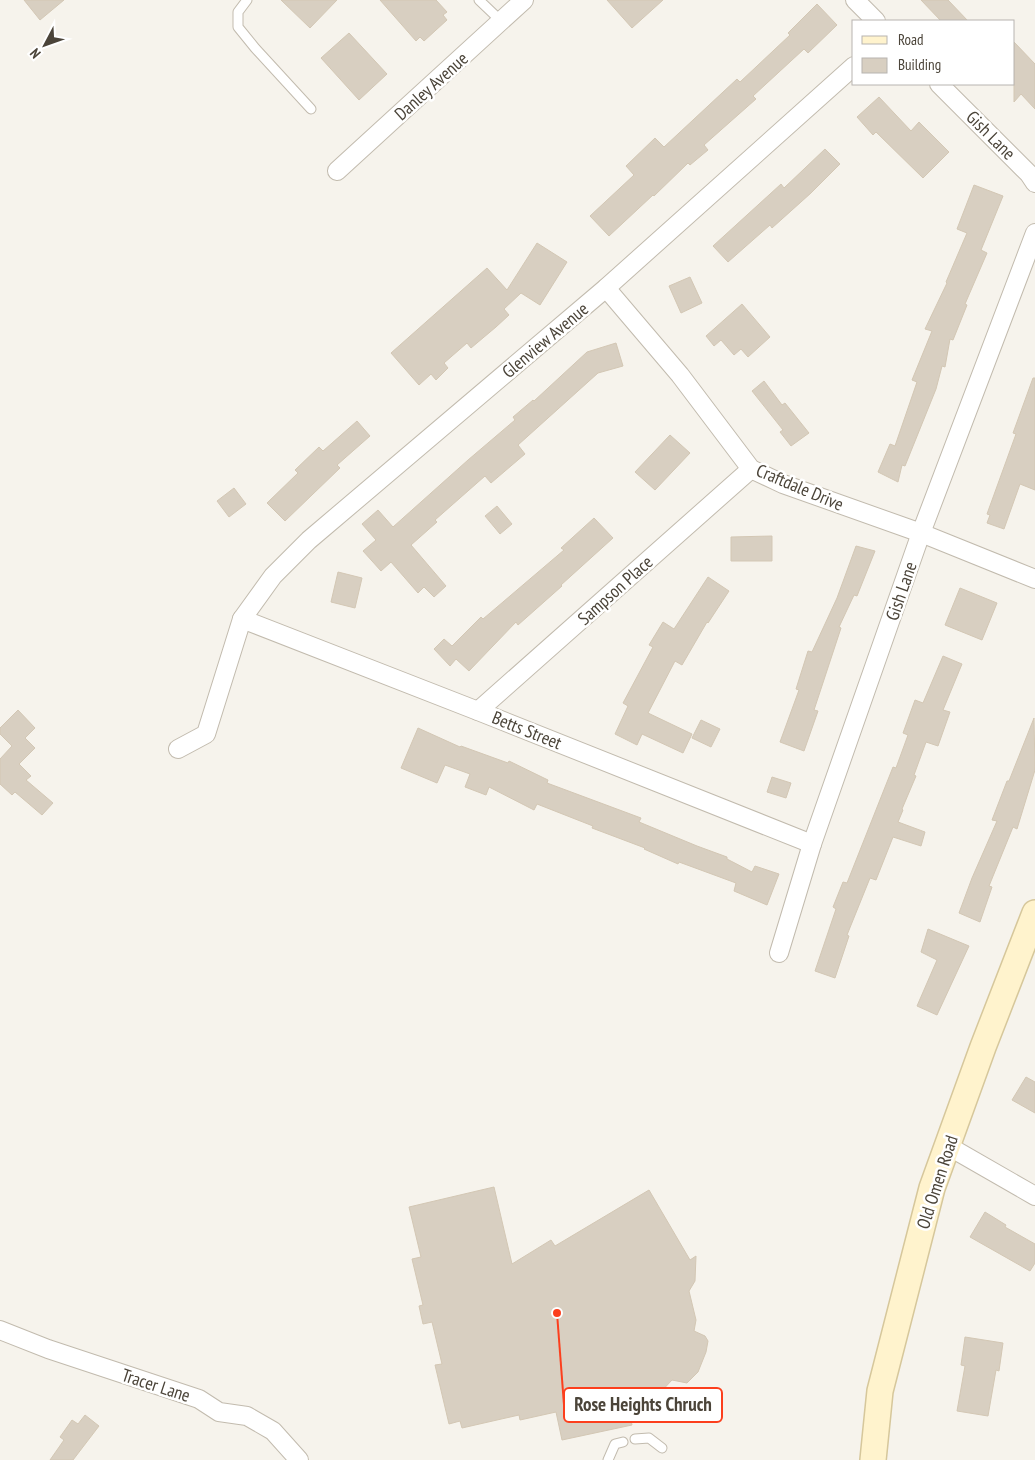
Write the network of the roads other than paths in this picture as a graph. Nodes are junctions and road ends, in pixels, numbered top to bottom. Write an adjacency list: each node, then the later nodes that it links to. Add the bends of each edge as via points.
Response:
1 (247, 0): 9 (lane, via 238,12 238,27)
2 (479, 0): 6 (lane)
3 (524, 0): 6 (street, Danley Avenue)
4 (855, 0): 5 (street)
5 (875, 20)
6 (501, 21): 10 (street, Danley Avenue)
7 (852, 68): 13 (street, Glenview Avenue)
8 (942, 87): 11 (street, Gish Lane)
9 (311, 108)
10 (337, 171)
11 (1035, 183)
12 (1035, 233): 15 (street, Gish Lane)
13 (606, 288): 14 (street, Craftdale Drive, via 680,375); 17 (street, Glenview Avenue, via 309,540 273,576)
14 (752, 469): 15 (street, Craftdale Drive, via 783,484); 18 (street, Sampson Place)
15 (922, 533): 16 (street, Craftdale Drive); 20 (street, Gish Lane)
16 (1035, 579)
17 (242, 619): 18 (street, Betts Street); 19 (street, Glenview Avenue, via 206,734)
18 (478, 711): 20 (street, Betts Street)
19 (178, 749)
20 (812, 844): 22 (street, Gish Lane)
21 (1035, 913): 23 (street, Old Omen Road)
22 (779, 953)
23 (948, 1146): 24 (street); 31 (street, Old Omen Road, via 932,1188 880,1391)
24 (1035, 1196)
25 (0, 1330): 29 (street, Tracer Lane, via 199,1399 219,1412 247,1416 273,1431)
26 (635, 1439): 28 (lane, via 649,1438)
27 (623, 1442): 30 (lane, via 615,1444)
28 (662, 1448)
29 (298, 1460)
30 (608, 1460)
31 (873, 1460)

